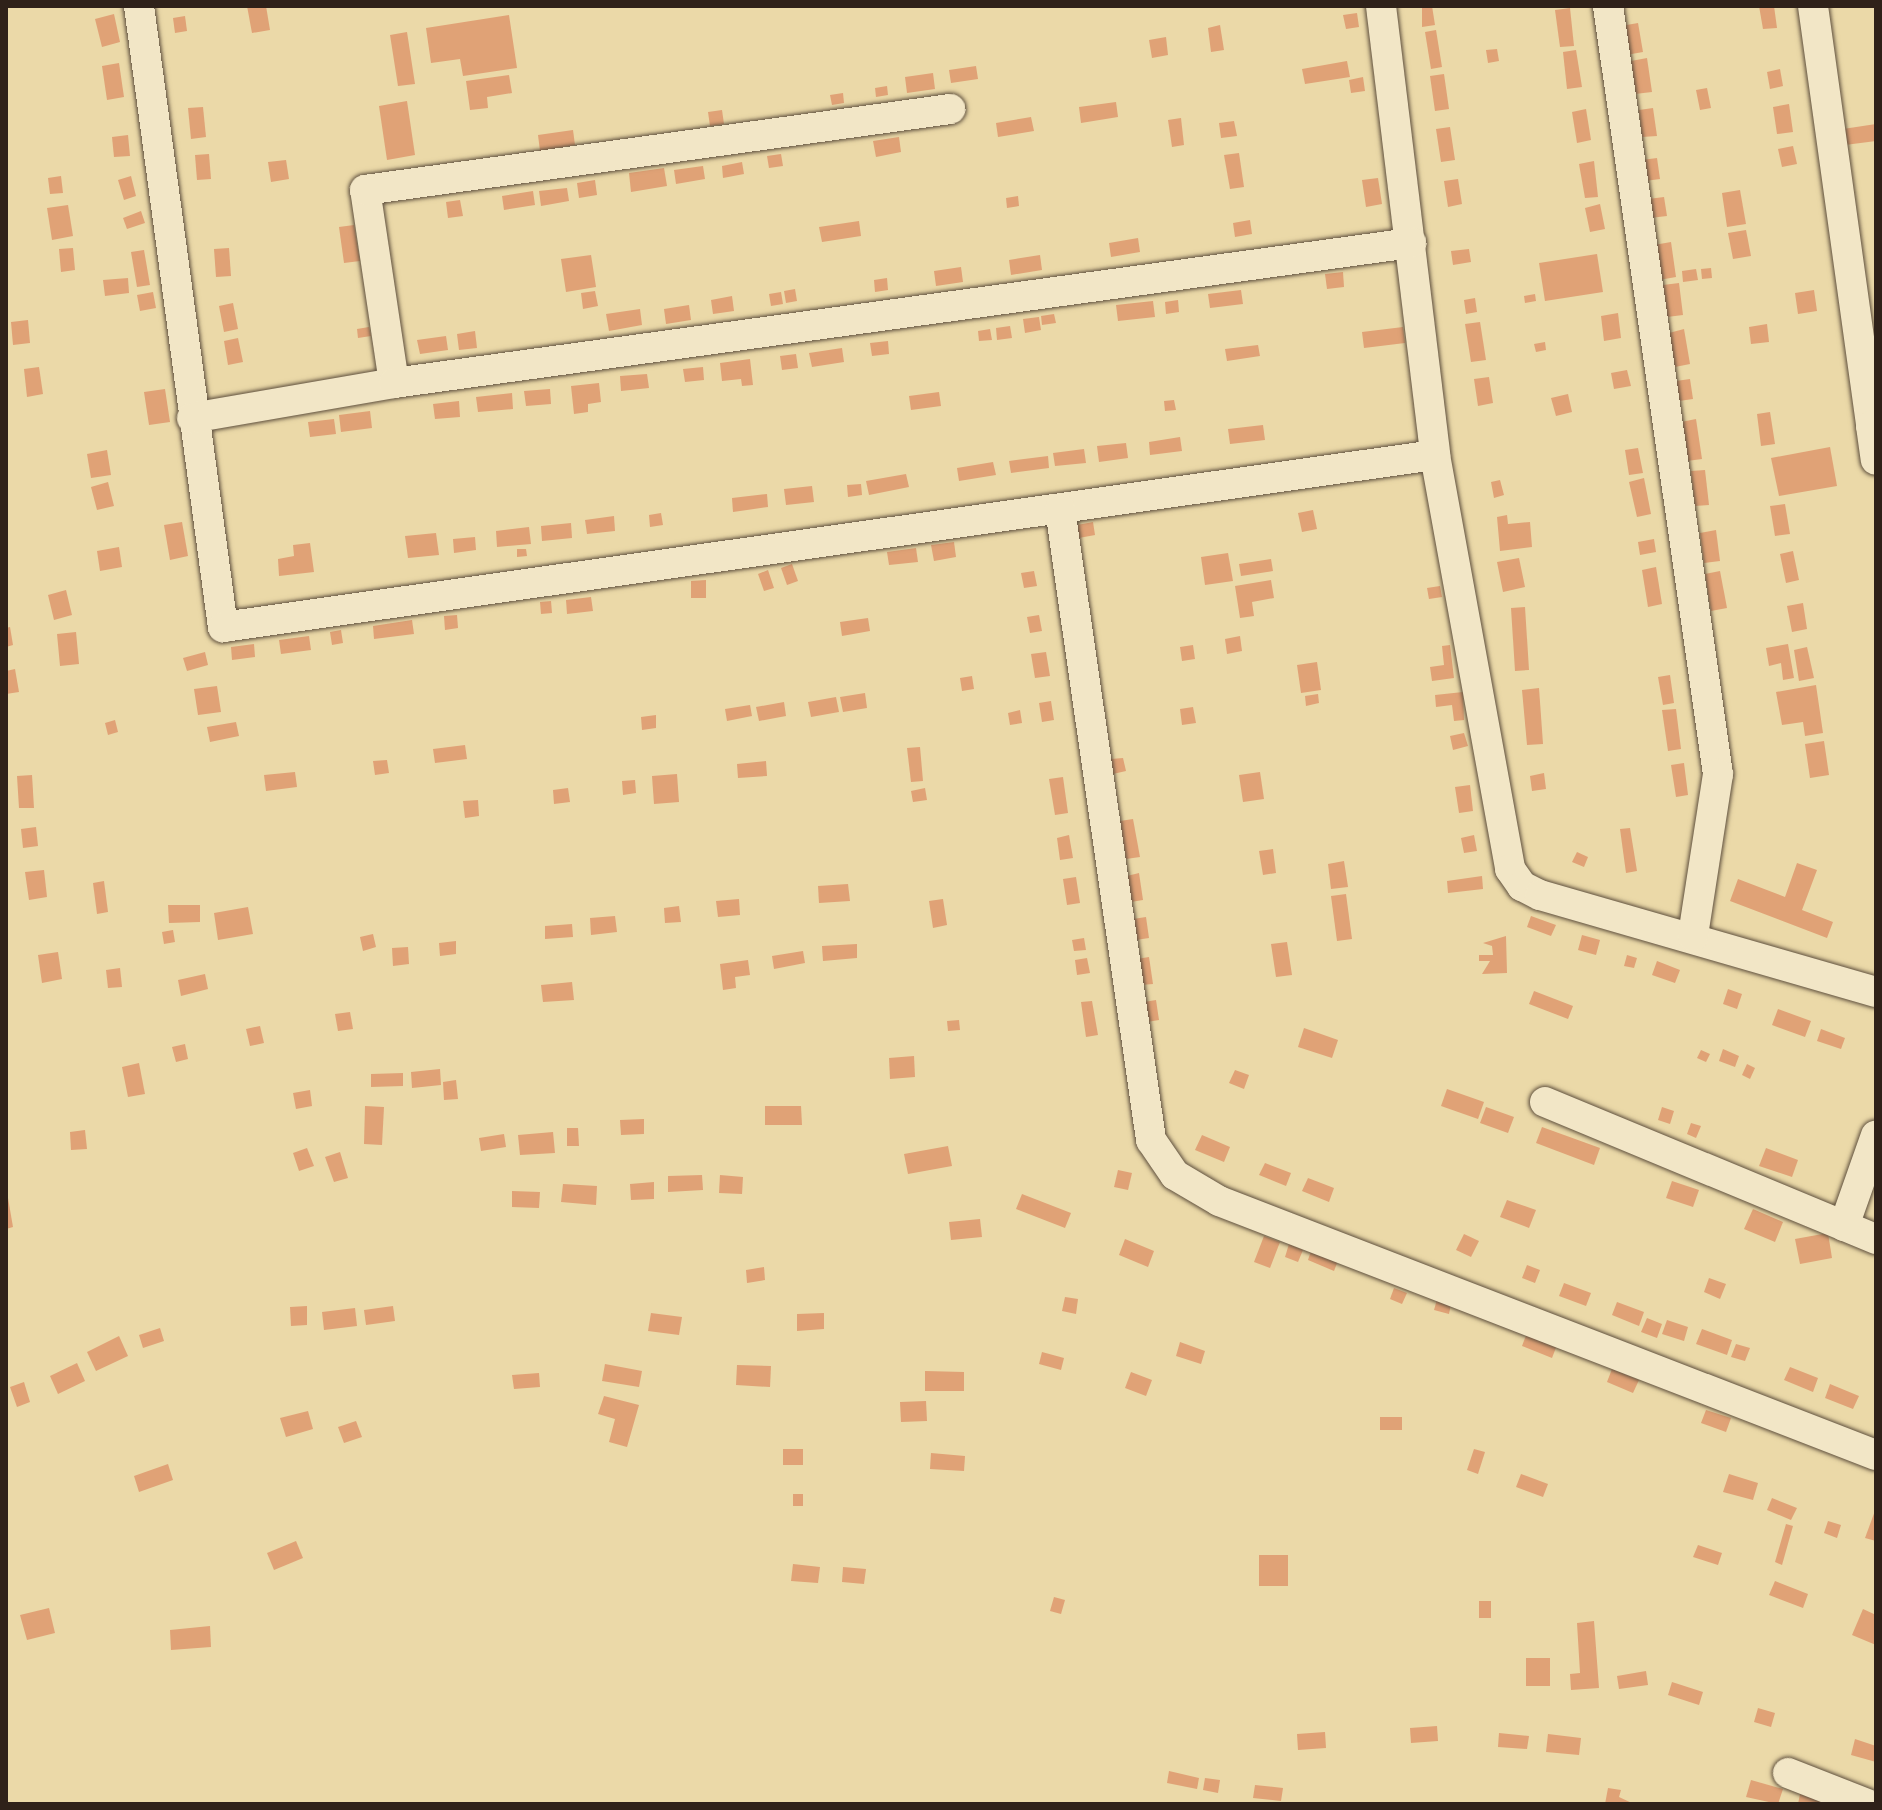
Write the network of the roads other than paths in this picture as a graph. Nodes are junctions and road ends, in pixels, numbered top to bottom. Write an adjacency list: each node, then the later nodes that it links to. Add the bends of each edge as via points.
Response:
1 (139, 6): 8 (street)
2 (1381, 6): 6 (street)
3 (1608, 6): 13 (street, via 1718,774)
4 (1813, 6): 9 (street)
5 (950, 109): 7 (street, via 365,190)
6 (1411, 243): 7 (street); 10 (street)
7 (394, 383): 8 (street)
8 (192, 418): 12 (street, via 223,627)
9 (1873, 426): 11 (street)
10 (1435, 455): 12 (street); 13 (street, via 1510,869 1522,886 1540,895)
11 (1876, 460)
12 (1060, 509): 19 (street, via 1151,1140 1175,1175 1219,1201)
13 (1693, 936): 14 (street)
14 (1876, 992)
15 (1545, 1102): 17 (street)
16 (1876, 1135): 17 (street)
17 (1844, 1226): 18 (street)
18 (1876, 1239)
19 (1876, 1455)
20 (1788, 1773): 21 (street)
21 (1867, 1804)

